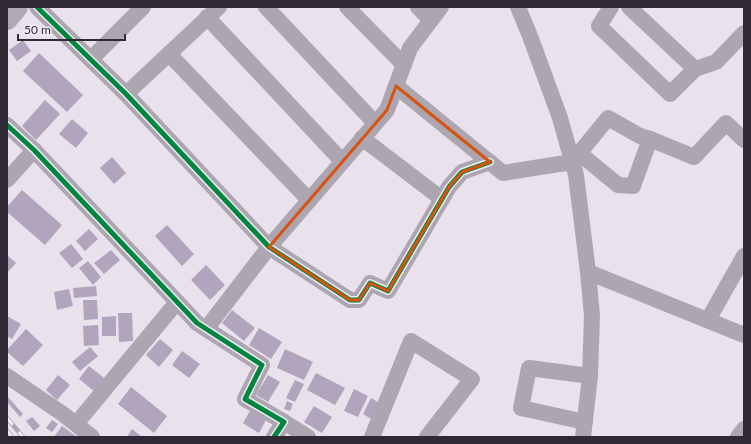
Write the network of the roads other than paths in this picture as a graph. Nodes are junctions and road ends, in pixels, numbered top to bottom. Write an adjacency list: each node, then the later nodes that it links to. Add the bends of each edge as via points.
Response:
1 (17, 7): 12 (main road)
2 (37, 7): 16 (street)
3 (143, 7): 16 (street)
4 (266, 7): 21 (street)
5 (347, 7): 17 (street)
6 (418, 7): 13 (street)
7 (441, 7): 13 (street)
8 (518, 7): 27 (street)
9 (611, 7): 18 (street, via 599,26 670,94)
10 (629, 7): 18 (street)
11 (213, 12): 15 (street); 28 (street)
12 (7, 19)
13 (431, 20): 17 (street, via 410,48)
14 (744, 33): 18 (street, via 716,62)
15 (168, 54): 20 (street); 32 (street)
16 (91, 59): 20 (street)
17 (404, 65): 19 (street)
18 (694, 69)
19 (396, 86): 21 (street, via 387,110); 29 (street)
20 (126, 94): 33 (street)
21 (375, 123): 23 (street)
22 (7, 125): 26 (street)
23 (362, 138): 28 (street); 31 (street)
24 (650, 139): 25 (street, via 694,157 726,123); 27 (street, via 608,118); 27 (street, via 633,186 618,185)
25 (744, 140)
26 (34, 150): 30 (street); 36 (street)
27 (576, 158): 29 (street, via 503,173); 35 (street)
28 (342, 161): 32 (street)
29 (490, 162): 31 (street, via 462,172)
30 (7, 180)
31 (442, 199): 33 (street, via 388,291 370,283 359,300 350,300)
32 (309, 200): 33 (street)
33 (269, 247): 38 (street)
34 (744, 256): 37 (street)
35 (588, 272): 37 (street); 41 (street, via 592,316)
36 (177, 302): 38 (street); 43 (street)
37 (708, 320): 39 (street)
38 (206, 329): 42 (street, via 262,365 245,399)
39 (744, 335)
40 (7, 376): 43 (street)
41 (590, 376): 44 (street); 44 (street, via 529,368 521,408)
42 (284, 422): 47 (street); 48 (street)
43 (76, 424): 46 (street)
44 (584, 429)
45 (744, 429): 51 (street)
46 (92, 437)
47 (274, 437)
48 (308, 437)
49 (372, 437): 50 (street, via 411,341 472,379)
50 (427, 437)
51 (738, 437)

